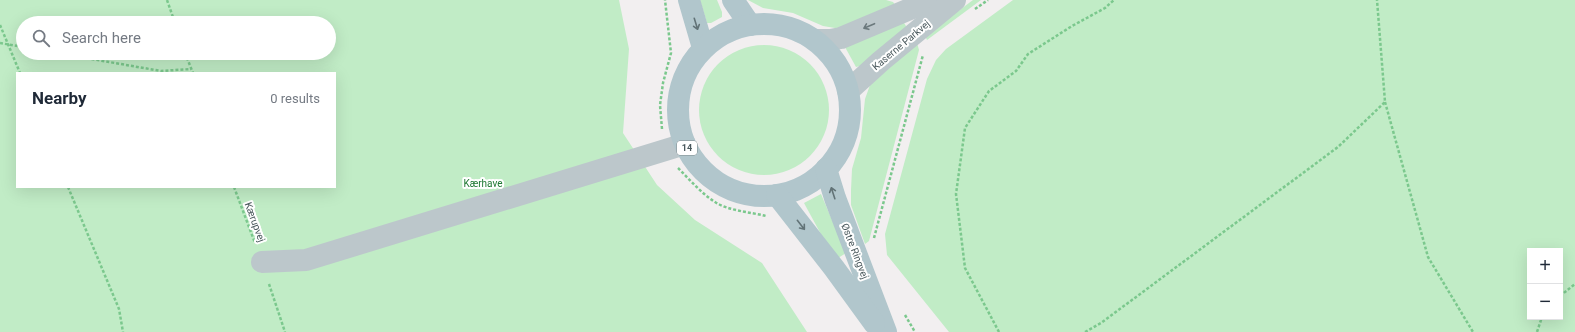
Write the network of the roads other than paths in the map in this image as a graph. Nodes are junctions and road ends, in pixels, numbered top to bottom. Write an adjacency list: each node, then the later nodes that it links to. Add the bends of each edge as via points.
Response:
1 (689, 0): 7 (main road, one-way to 7)
2 (733, 0): 5 (main road)
3 (931, 0): 6 (street, Kaserne Parkvej, one-way to 6, via 841,38)
4 (955, 0): 8 (street, Kaserne Parkvej)
5 (750, 25): 6 (main road, via 777,24 803,32); 7 (main road, via 733,29)
6 (815, 40): 8 (main road, via 836,63)
7 (703, 48): 9 (main road, 14, via 690,65 682,83 678,104 679,124)
8 (848, 91): 10 (main road, via 850,114 846,134 838,153)
9 (685, 144): 11 (main road, 14, via 692,158 703,170 729,189 745,194); 12 (street, via 306,260)
10 (826, 169): 11 (main road, via 804,186); 14 (main road, Østre Ringvej, one-way to 10)
11 (777, 195): 13 (main road, Østre Ringvej, one-way to 13)
12 (262, 262)
13 (881, 332)
14 (886, 332)

